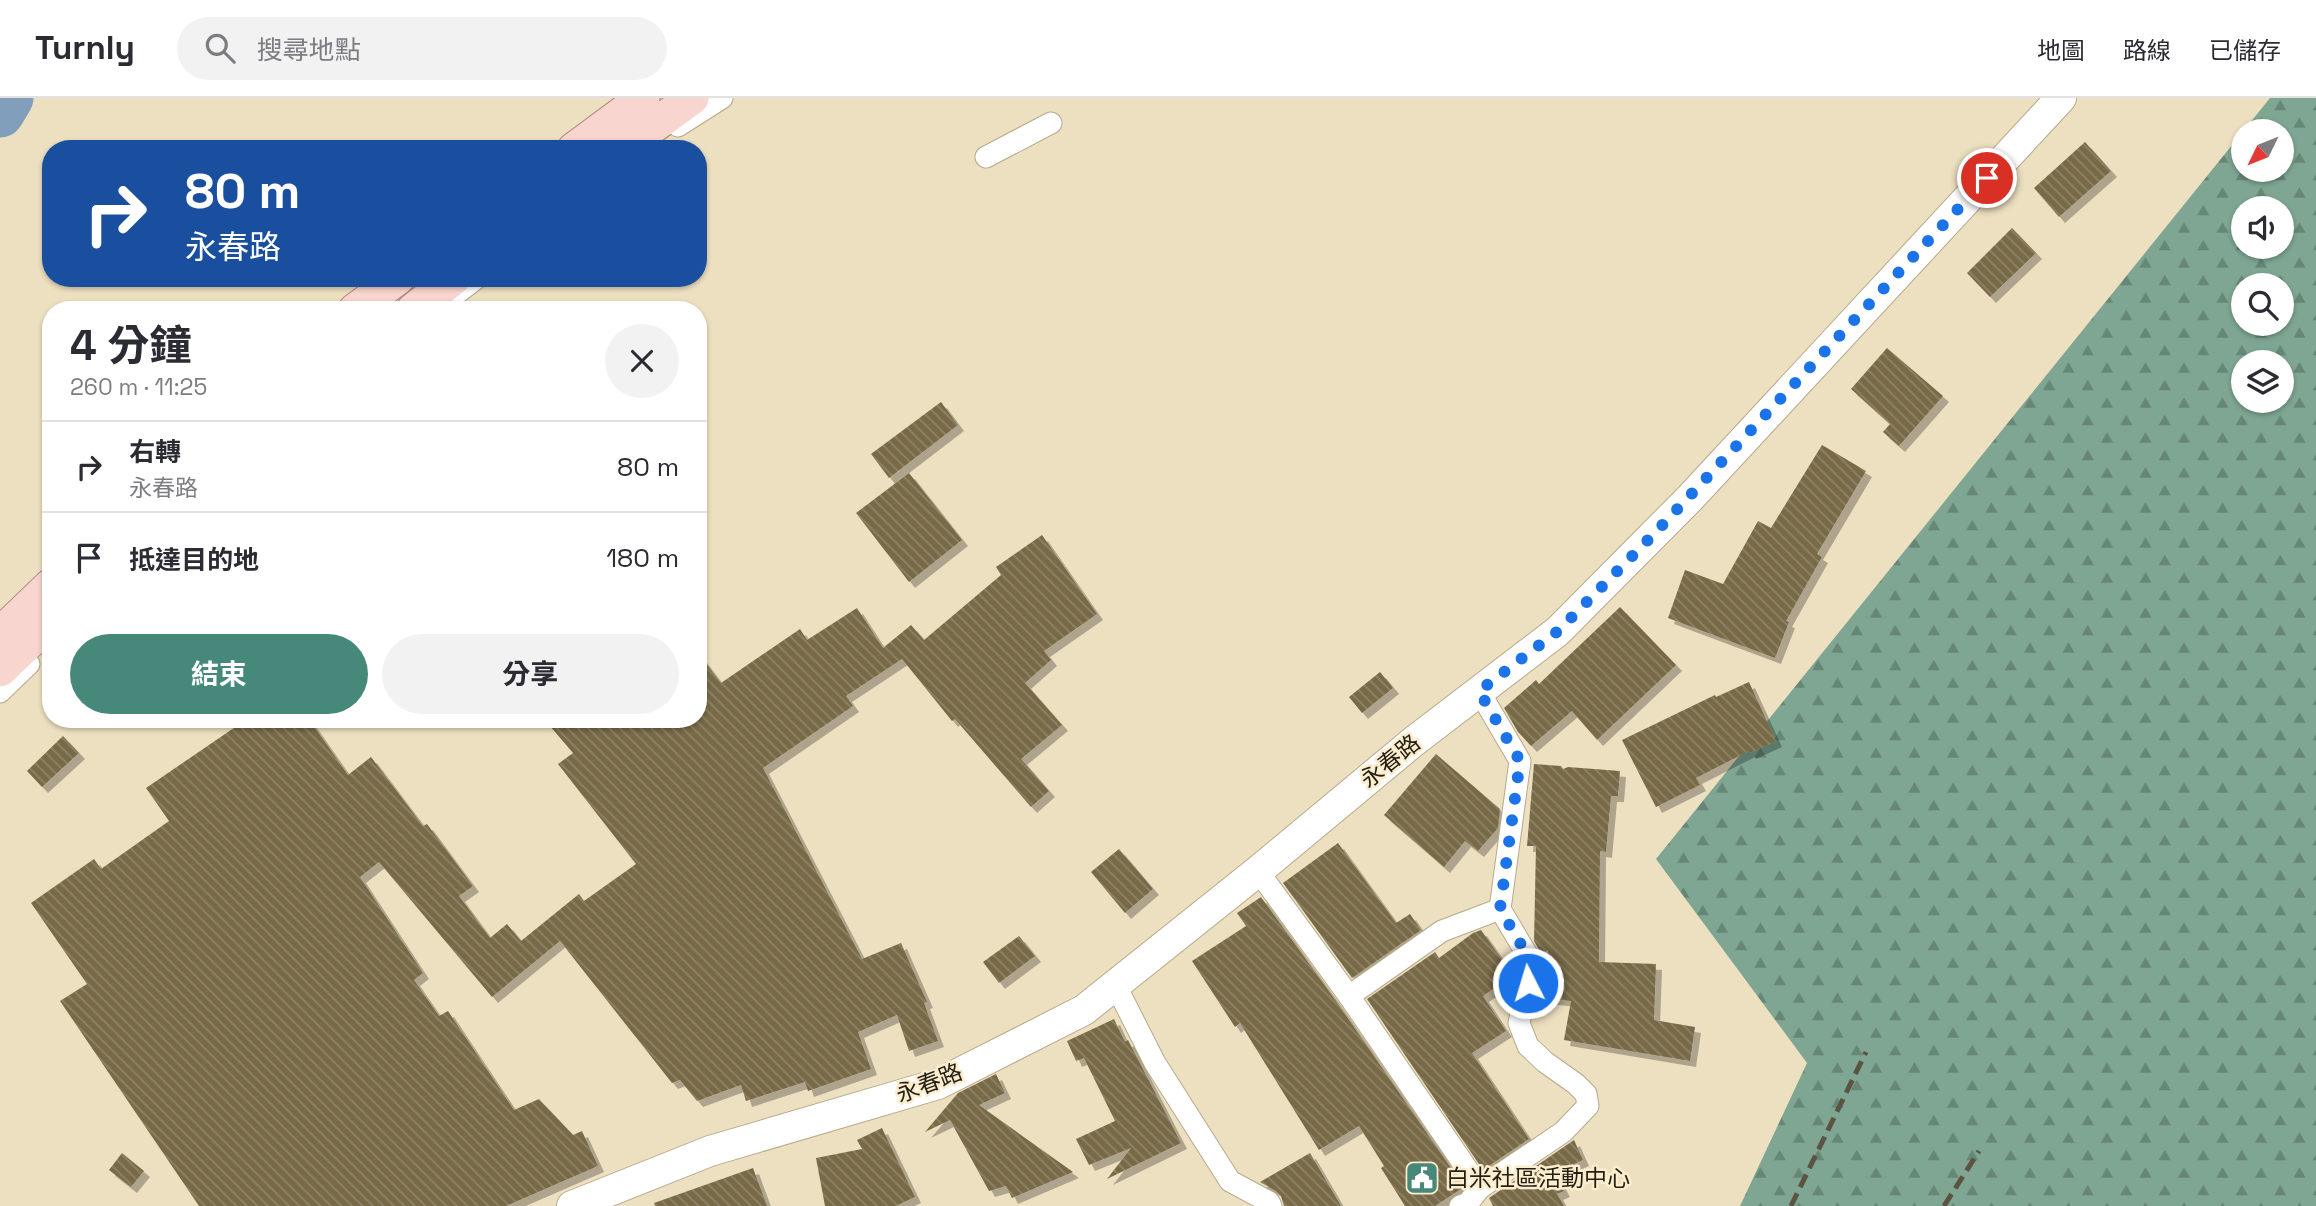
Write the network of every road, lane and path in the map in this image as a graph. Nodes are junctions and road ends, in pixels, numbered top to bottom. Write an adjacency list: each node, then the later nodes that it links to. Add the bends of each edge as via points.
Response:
1 (643, 98): 6 (main road)
2 (692, 98): 7 (main road)
3 (722, 98): 8 (street)
4 (2061, 98): 21 (street, 永春路, via 1691,497 1558,631)
5 (1051, 123): 9 (street)
6 (586, 140)
7 (634, 140)
8 (661, 140)
9 (986, 157)
10 (386, 287): 13 (main road)
11 (442, 287): 14 (main road)
12 (465, 287): 15 (street)
13 (367, 301)
14 (425, 301)
15 (447, 301)
16 (42, 594): 18 (main road)
17 (42, 630): 20 (main road)
18 (0, 634)
19 (42, 652): 22 (street)
20 (0, 670)
21 (1479, 691): 23 (street, 永春路); 24 (street, via 1520,761)
22 (0, 692)
23 (1258, 871): 25 (street, 永春路); 26 (street)
24 (1500, 909): 26 (street, via 1442,931); 27 (street, via 1532,963 1519,1023 1528,1046 1586,1094 1588,1107 1563,1132)
25 (1116, 986): 28 (street, 永春路, via 1084,1010 938,1084 710,1151); 29 (street, via 1155,1063 1230,1181)
26 (1349, 996): 27 (street)
27 (1480, 1188): 30 (street)
28 (572, 1206)
29 (1271, 1206)
30 (1460, 1206)

